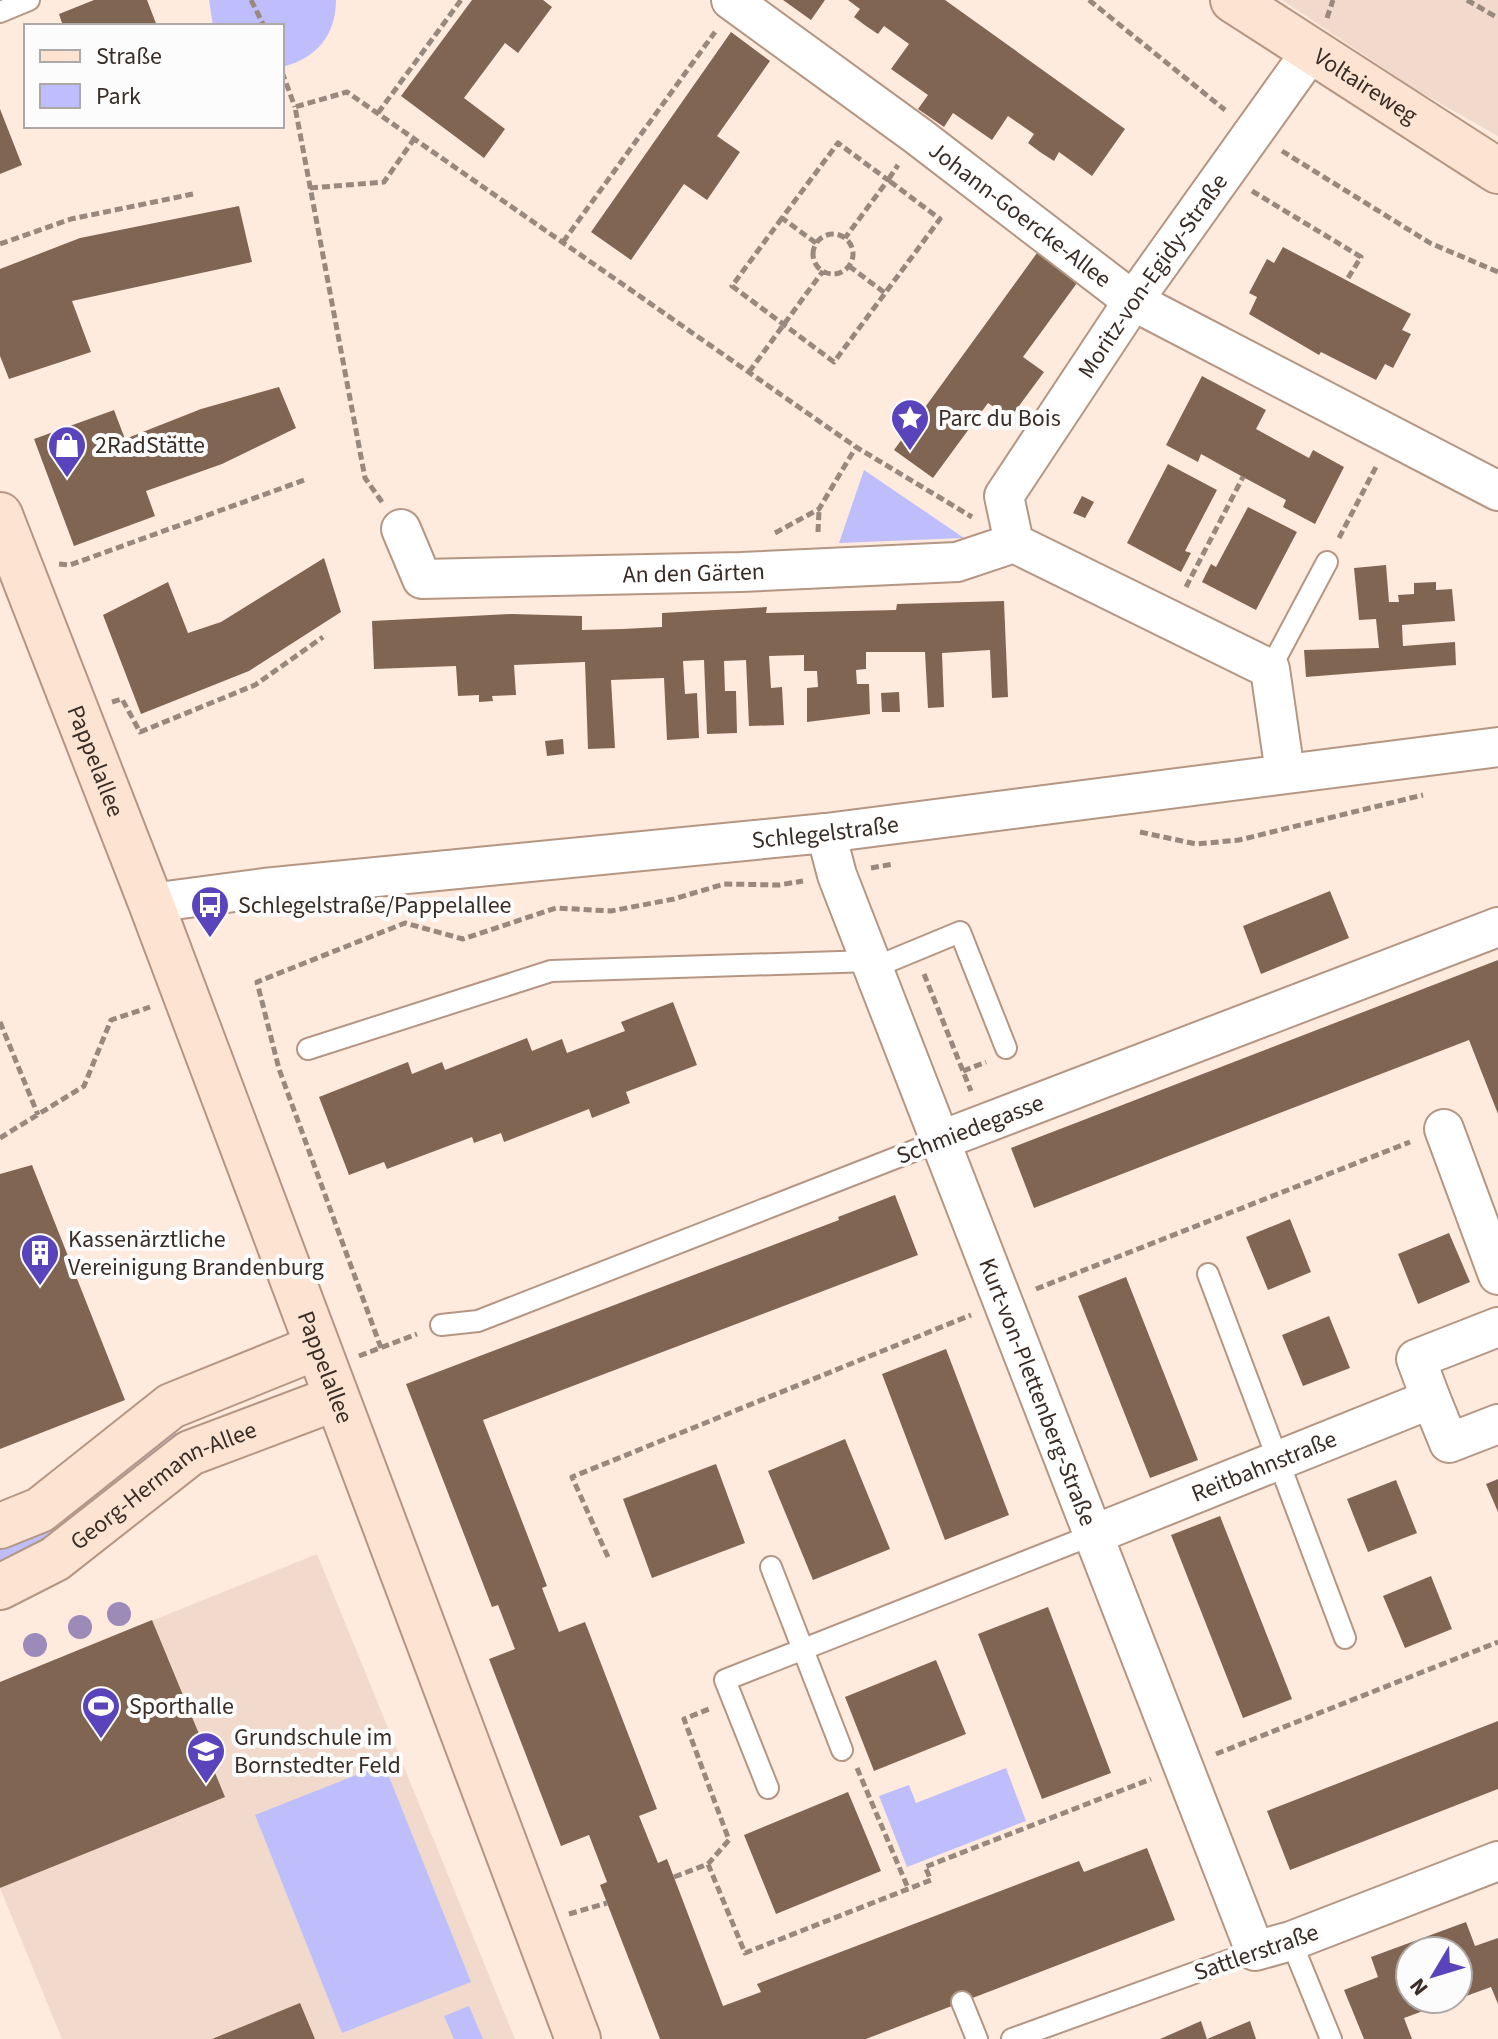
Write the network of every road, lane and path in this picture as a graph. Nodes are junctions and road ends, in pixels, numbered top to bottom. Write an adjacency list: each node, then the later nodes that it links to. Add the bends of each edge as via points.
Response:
1 (29, 0): 7 (lane)
2 (251, 0): 9 (path)
3 (461, 0): 13 (path)
4 (1233, 0): 10 (street, Voltaireweg)
5 (1467, 0): 8 (path)
6 (733, 2): 14 (street, Johann-Goercke-Allee); 23 (path)
7 (0, 12)
8 (1498, 18)
9 (263, 24)
10 (1310, 53): 16 (street, Voltaireweg); 17 (street, Moritz-von-Egidy-Straße)
11 (284, 77): 12 (path)
12 (295, 107): 13 (path, via 347,92); 19 (path)
13 (378, 113): 15 (path)
14 (918, 136): 18 (path); 30 (street, Johann-Goercke-Allee)
15 (414, 138): 19 (path, via 384,182); 23 (path)
16 (1498, 171)
17 (1224, 174): 28 (path, via 1361,257); 30 (street, Moritz-von-Egidy-Straße)
18 (888, 180): 21 (path, via 838,143); 22 (path); 29 (path, via 940,219)
19 (310, 188): 39 (path, via 365,478)
20 (193, 194): 25 (path, via 71,219)
21 (782, 218): 24 (path); 31 (path, via 732,286)
22 (845, 238): 24 (path, via 830,234); 26 (path, via 853,254)
23 (563, 242): 32 (path)
24 (816, 243): 27 (path, via 815,261)
25 (0, 244)
26 (849, 266): 27 (path, via 834,274); 29 (path)
27 (823, 271): 31 (path)
28 (1348, 278)
29 (885, 293): 31 (path, via 834,362)
30 (1133, 301): 33 (street, Johann-Goercke-Allee); 40 (street, Moritz-von-Egidy-Straße, via 1004,496)
31 (783, 324): 32 (path)
32 (749, 372): 34 (path)
33 (1392, 436): 37 (street, Johann-Goercke-Allee); 42 (path)
34 (856, 447): 40 (path); 43 (path, via 819,509 776,531)
35 (1243, 477): 44 (path, via 1184,591)
36 (307, 479): 41 (path, via 70,565)
37 (1498, 491)
38 (0, 515): 41 (street, Pappelallee)
39 (401, 529): 43 (street, An den Gärten, via 422,579)
40 (1014, 543): 43 (street, An den Gärten, via 957,562); 46 (street)
41 (18, 561): 47 (street, Pappelallee)
42 (1327, 562): 46 (lane)
43 (741, 572)
44 (1196, 598)
45 (323, 637): 47 (path, via 255,685 140,732 122,699)
46 (1270, 669): 49 (street)
47 (76, 711): 51 (street, Pappelallee)
48 (1498, 747): 49 (street, Schlegelstraße)
49 (1285, 773): 50 (street, Schlegelstraße)
50 (826, 833): 51 (street, Schlegelstraße); 54 (street, Kurt-von-Plettenberg-Straße)
51 (151, 903): 55 (street, Pappelallee)
52 (1498, 927): 60 (street, Schmiedegasse)
53 (915, 950): 54 (lane); 57 (lane, via 960,932); 60 (path)
54 (872, 964): 58 (lane, via 551,971); 63 (street, Kurt-von-Plettenberg-Straße)
55 (186, 996): 59 (path, via 111,1020 84,1086); 69 (street, Pappelallee)
56 (0, 1022): 59 (path)
57 (1006, 1048)
58 (308, 1049)
59 (38, 1115): 62 (path)
60 (984, 1124): 63 (street, Schmiedegasse)
61 (1444, 1129): 65 (street); 66 (path)
62 (0, 1138)
63 (939, 1141): 66 (street, Kurt-von-Plettenberg-Straße); 67 (lane, Schmiedegasse, via 478,1321)
64 (1208, 1274): 72 (lane)
65 (1498, 1275)
66 (1004, 1301): 74 (street, Kurt-von-Plettenberg-Straße); 75 (path, via 572,1477)
67 (441, 1325): 69 (path)
68 (1498, 1327): 70 (street, via 1416,1359)
69 (326, 1372): 73 (street, Georg-Hermann-Allee, via 171,1406 40,1510); 77 (street, Georg-Hermann-Allee, via 190,1453 55,1559); 91 (street, Pappelallee)
70 (1431, 1399): 71 (street, via 1449,1443); 72 (street, Reitbahnstraße)
71 (1498, 1424)
72 (1277, 1459): 74 (street, Reitbahnstraße); 78 (lane)
73 (0, 1526)
74 (1095, 1534): 80 (lane); 83 (street, Kurt-von-Plettenberg-Straße)
75 (608, 1557)
76 (771, 1567): 80 (lane)
77 (0, 1587)
78 (1345, 1638)
79 (1498, 1642): 83 (path)
80 (803, 1648): 81 (lane, via 725,1680); 82 (lane)
81 (732, 1699): 84 (lane); 86 (path, via 684,1719 729,1840)
82 (842, 1750): 88 (path, via 863,1775)
83 (1186, 1765): 88 (path, via 925,1867 931,1880); 89 (street, Kurt-von-Plettenberg-Straße)
84 (768, 1788)
85 (1498, 1861): 89 (street, Sattlerstraße)
86 (708, 1864): 87 (path); 88 (path, via 745,1953)
87 (674, 1877)
88 (908, 1888)
89 (1273, 1946): 93 (lane, Sattlerstraße); 94 (lane)
90 (962, 2002): 92 (lane)
91 (578, 2039)
92 (977, 2039)
93 (1012, 2039)
94 (1331, 2039)

